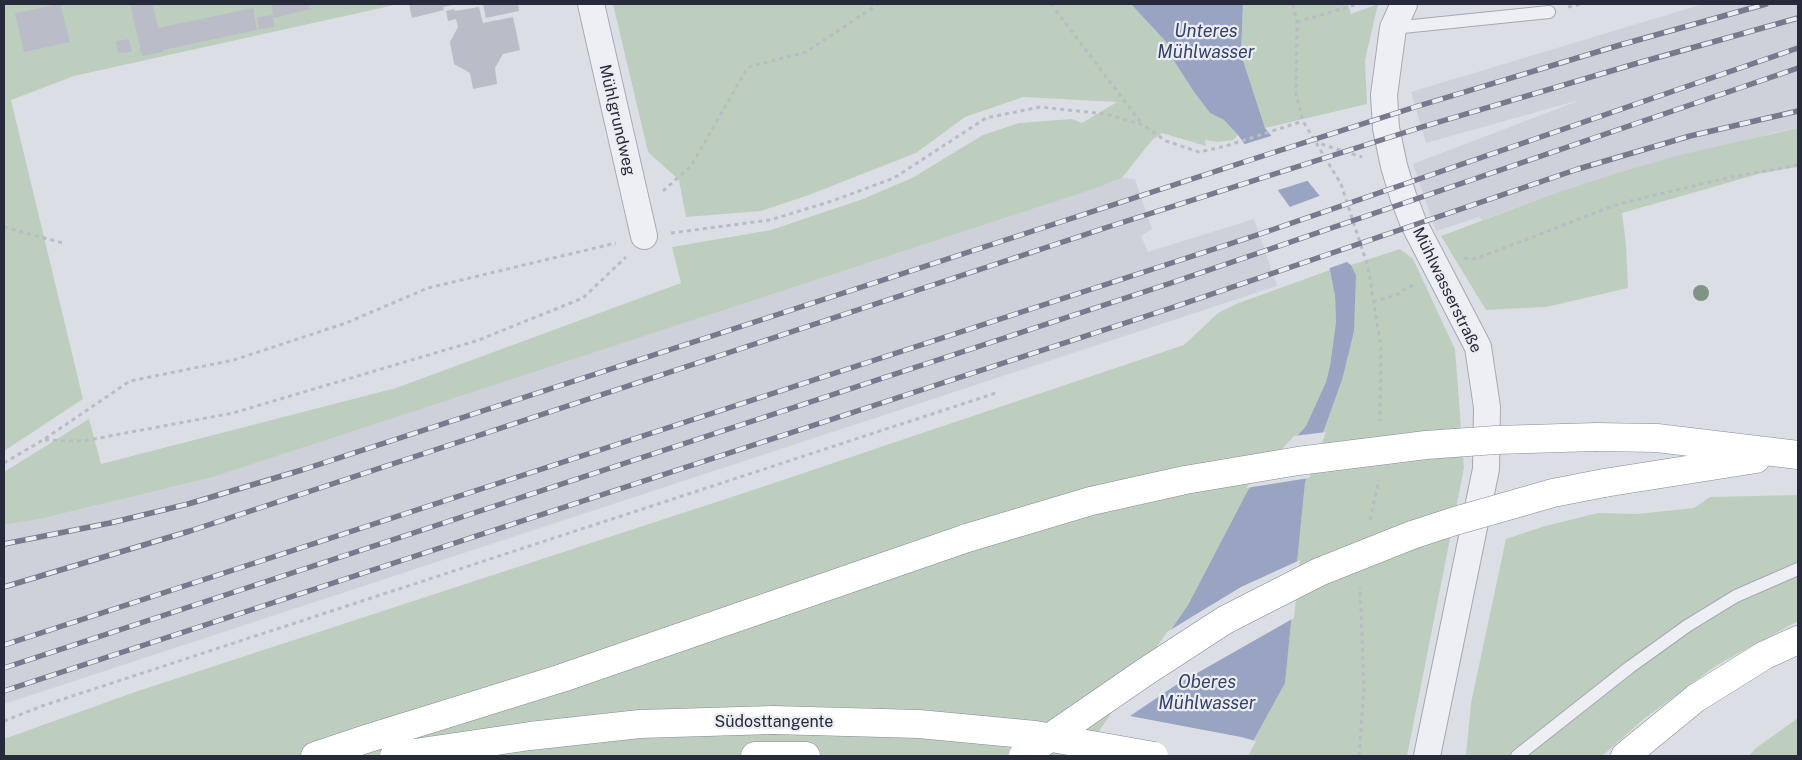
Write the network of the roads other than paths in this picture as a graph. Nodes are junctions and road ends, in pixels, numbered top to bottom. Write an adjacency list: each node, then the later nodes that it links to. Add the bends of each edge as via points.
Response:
1 (591, 4): 5 (street, Mühlgrundweg)
2 (1404, 4): 4 (street, Mühlwasserstraße)
3 (1548, 12): 4 (lane)
4 (1393, 28): 15 (street, Mühlwasserstraße, via 1384,95 1386,128 1394,166 1413,222 1478,347 1487,407 1484,478)
5 (641, 225)
6 (1794, 455): 9 (highway, bridge, via 1657,438 1496,440 1298,461 1185,480 1091,501 967,538 562,678); 13 (highway, bridge, via 1553,493 1412,535 1319,572 1225,620)
7 (1798, 569): 16 (lane, via 1736,596 1687,626)
8 (1798, 640): 17 (highway, via 1765,655 1696,698)
9 (315, 756)
10 (394, 756): 14 (highway, Südosttangente, bridge, via 640,724 773,720 919,724 1016,733)
11 (764, 756): 12 (highway, Südosttangente)
12 (806, 756)
13 (1024, 756)
14 (1154, 756)
15 (1428, 756)
16 (1517, 756)
17 (1625, 756)

